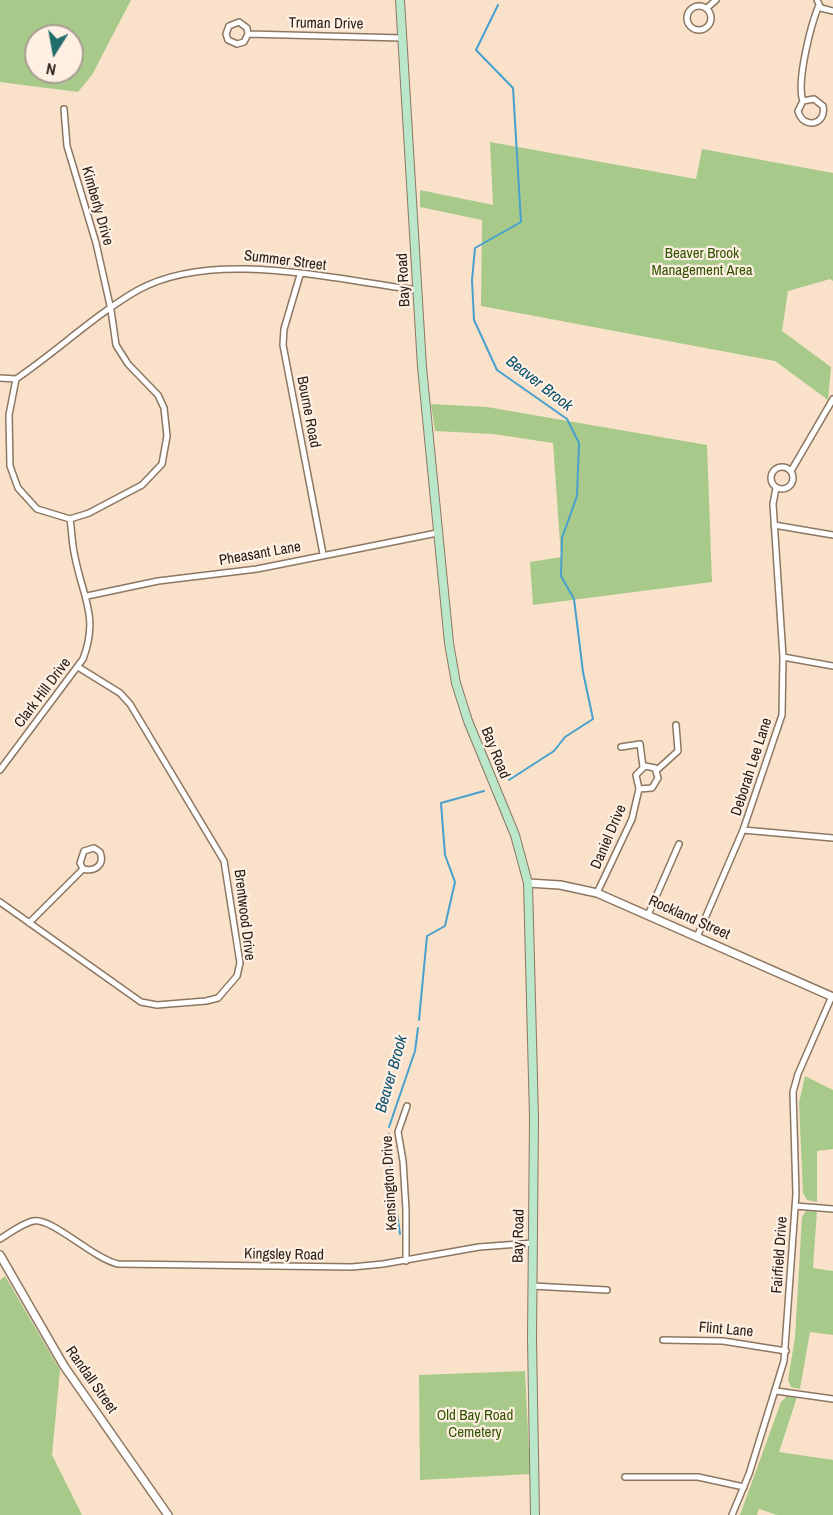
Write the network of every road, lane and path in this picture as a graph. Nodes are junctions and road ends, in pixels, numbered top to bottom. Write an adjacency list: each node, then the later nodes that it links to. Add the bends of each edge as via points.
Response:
1 (400, 0): 7 (main road, Bay Road)
2 (716, 0): 4 (street)
3 (818, 3): 5 (street, via 824,10); 8 (street, via 801,83)
4 (707, 8): 4 (street, via 711,15 709,24 702,29 691,27 687,19 690,10)
5 (833, 11)
6 (249, 34): 6 (street, Truman Drive, via 237,44 228,40 226,34 229,26 239,22); 7 (street, Truman Drive)
7 (402, 38): 11 (main road, Bay Road)
8 (803, 101): 8 (street, via 800,116 808,123 819,121 823,105 814,99)
9 (64, 109): 12 (street, Kimberly Drive, via 67,146)
10 (300, 275): 11 (street, Summer Street); 12 (street, Summer Street, via 237,267 186,274 139,290); 24 (street, Bourne Road, via 283,345)
11 (418, 291): 22 (main road, Bay Road)
12 (111, 310): 14 (street, Summer Street); 20 (street, Kimberly Drive, via 119,351 162,402 166,422 164,458 159,470 142,485 99,509)
13 (0, 378): 14 (street)
14 (16, 379): 16 (street)
15 (833, 399): 18 (street)
16 (8, 449): 17 (street); 20 (street, via 18,488 27,500 52,516)
17 (0, 452)
18 (791, 471): 19 (street, via 790,486); 19 (street, Deborah Lee Lane, via 783,466 773,471 771,479)
19 (776, 488): 21 (street, Deborah Lee Lane)
20 (70, 519): 25 (street, Clark Hill Drive, via 74,556)
21 (774, 525): 23 (street); 26 (street, Deborah Lee Lane)
22 (437, 533): 24 (street, Pheasant Lane); 39 (main road, Bay Road, via 456,683 515,836)
23 (833, 535)
24 (323, 554): 25 (street, Pheasant Lane, via 257,569 158,581)
25 (87, 596): 28 (street, Clark Hill Drive, via 92,630)
26 (783, 657): 27 (street); 35 (street, Deborah Lee Lane, via 782,715)
27 (833, 666)
28 (78, 667): 32 (street, Clark Hill Drive); 43 (street, Brentwood Drive, via 120,693 130,704 224,861 240,963 237,976 218,998 157,1005 141,1002)
29 (676, 725): 33 (street, via 678,751)
30 (621, 747): 31 (street, via 640,744)
31 (643, 767): 33 (street); 34 (street, Daniel Drive, via 636,778)
32 (0, 770)
33 (657, 770): 34 (street, Daniel Drive, via 654,785)
34 (639, 789): 40 (street, Daniel Drive, via 632,819)
35 (743, 830): 36 (street); 44 (street, Deborah Lee Lane)
36 (833, 838)
37 (679, 844): 42 (street)
38 (83, 869): 38 (street, via 97,868 102,860 100,852 94,848 84,851 80,863); 43 (street)
39 (528, 883): 40 (street, Rockland Street); 50 (main road, Bay Road)
40 (597, 893): 42 (street, Rockland Street)
41 (0, 902): 43 (street, Brentwood Drive)
42 (648, 915): 44 (street, Rockland Street)
43 (29, 922)
44 (697, 937): 45 (street, Rockland Street)
45 (833, 996): 47 (street, Fairfield Drive, via 793,1092)
46 (407, 1106): 52 (street, Kensington Drive, via 398,1132 403,1161)
47 (795, 1206): 48 (street); 56 (street, Fairfield Drive)
48 (833, 1209)
49 (0, 1239): 52 (street, Kingsley Road, via 31,1221 45,1222 96,1257 118,1264 314,1268)
50 (533, 1243): 52 (street, Kingsley Road, via 479,1247); 53 (main road, Bay Road)
51 (0, 1255): 61 (street, Randall Street, via 64,1366)
52 (406, 1261)
53 (532, 1286): 54 (street); 62 (main road, Bay Road)
54 (607, 1290)
55 (663, 1340): 56 (street, Flint Lane, via 723,1341)
56 (786, 1351): 57 (street, Fairfield Drive)
57 (776, 1390): 58 (street); 60 (street, Fairfield Drive)
58 (833, 1400)
59 (625, 1477): 60 (street, via 698,1477)
60 (744, 1487): 63 (street, Fairfield Drive)
61 (168, 1515)
62 (535, 1515)
63 (732, 1515)

